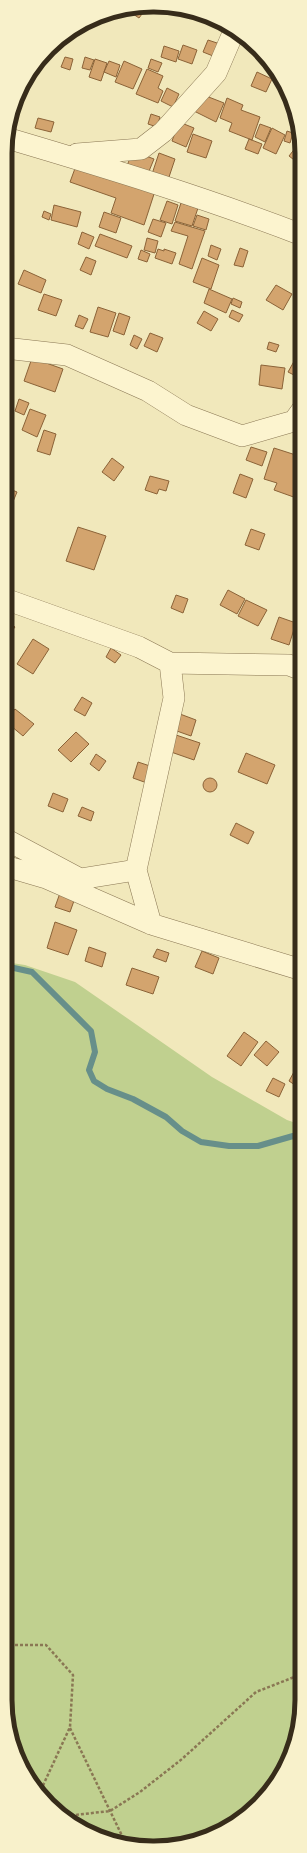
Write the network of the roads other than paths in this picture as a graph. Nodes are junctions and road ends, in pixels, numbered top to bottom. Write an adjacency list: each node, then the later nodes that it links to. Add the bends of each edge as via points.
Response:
1 (232, 36): 3 (street, via 216,73 163,132 141,149)
2 (12, 140): 3 (street)
3 (66, 155): 4 (street, via 235,209)
4 (295, 232)
5 (12, 349): 6 (street, via 67,355 148,390 186,414 242,436)
6 (295, 420)
7 (12, 602): 8 (street, via 139,647)
8 (170, 663): 9 (street, via 289,665); 12 (street, via 174,698)
9 (295, 667)
10 (12, 843): 12 (street, via 80,879)
11 (12, 868): 13 (street, via 46,878)
12 (136, 870): 13 (street)
13 (151, 924): 14 (street)
14 (295, 968)

